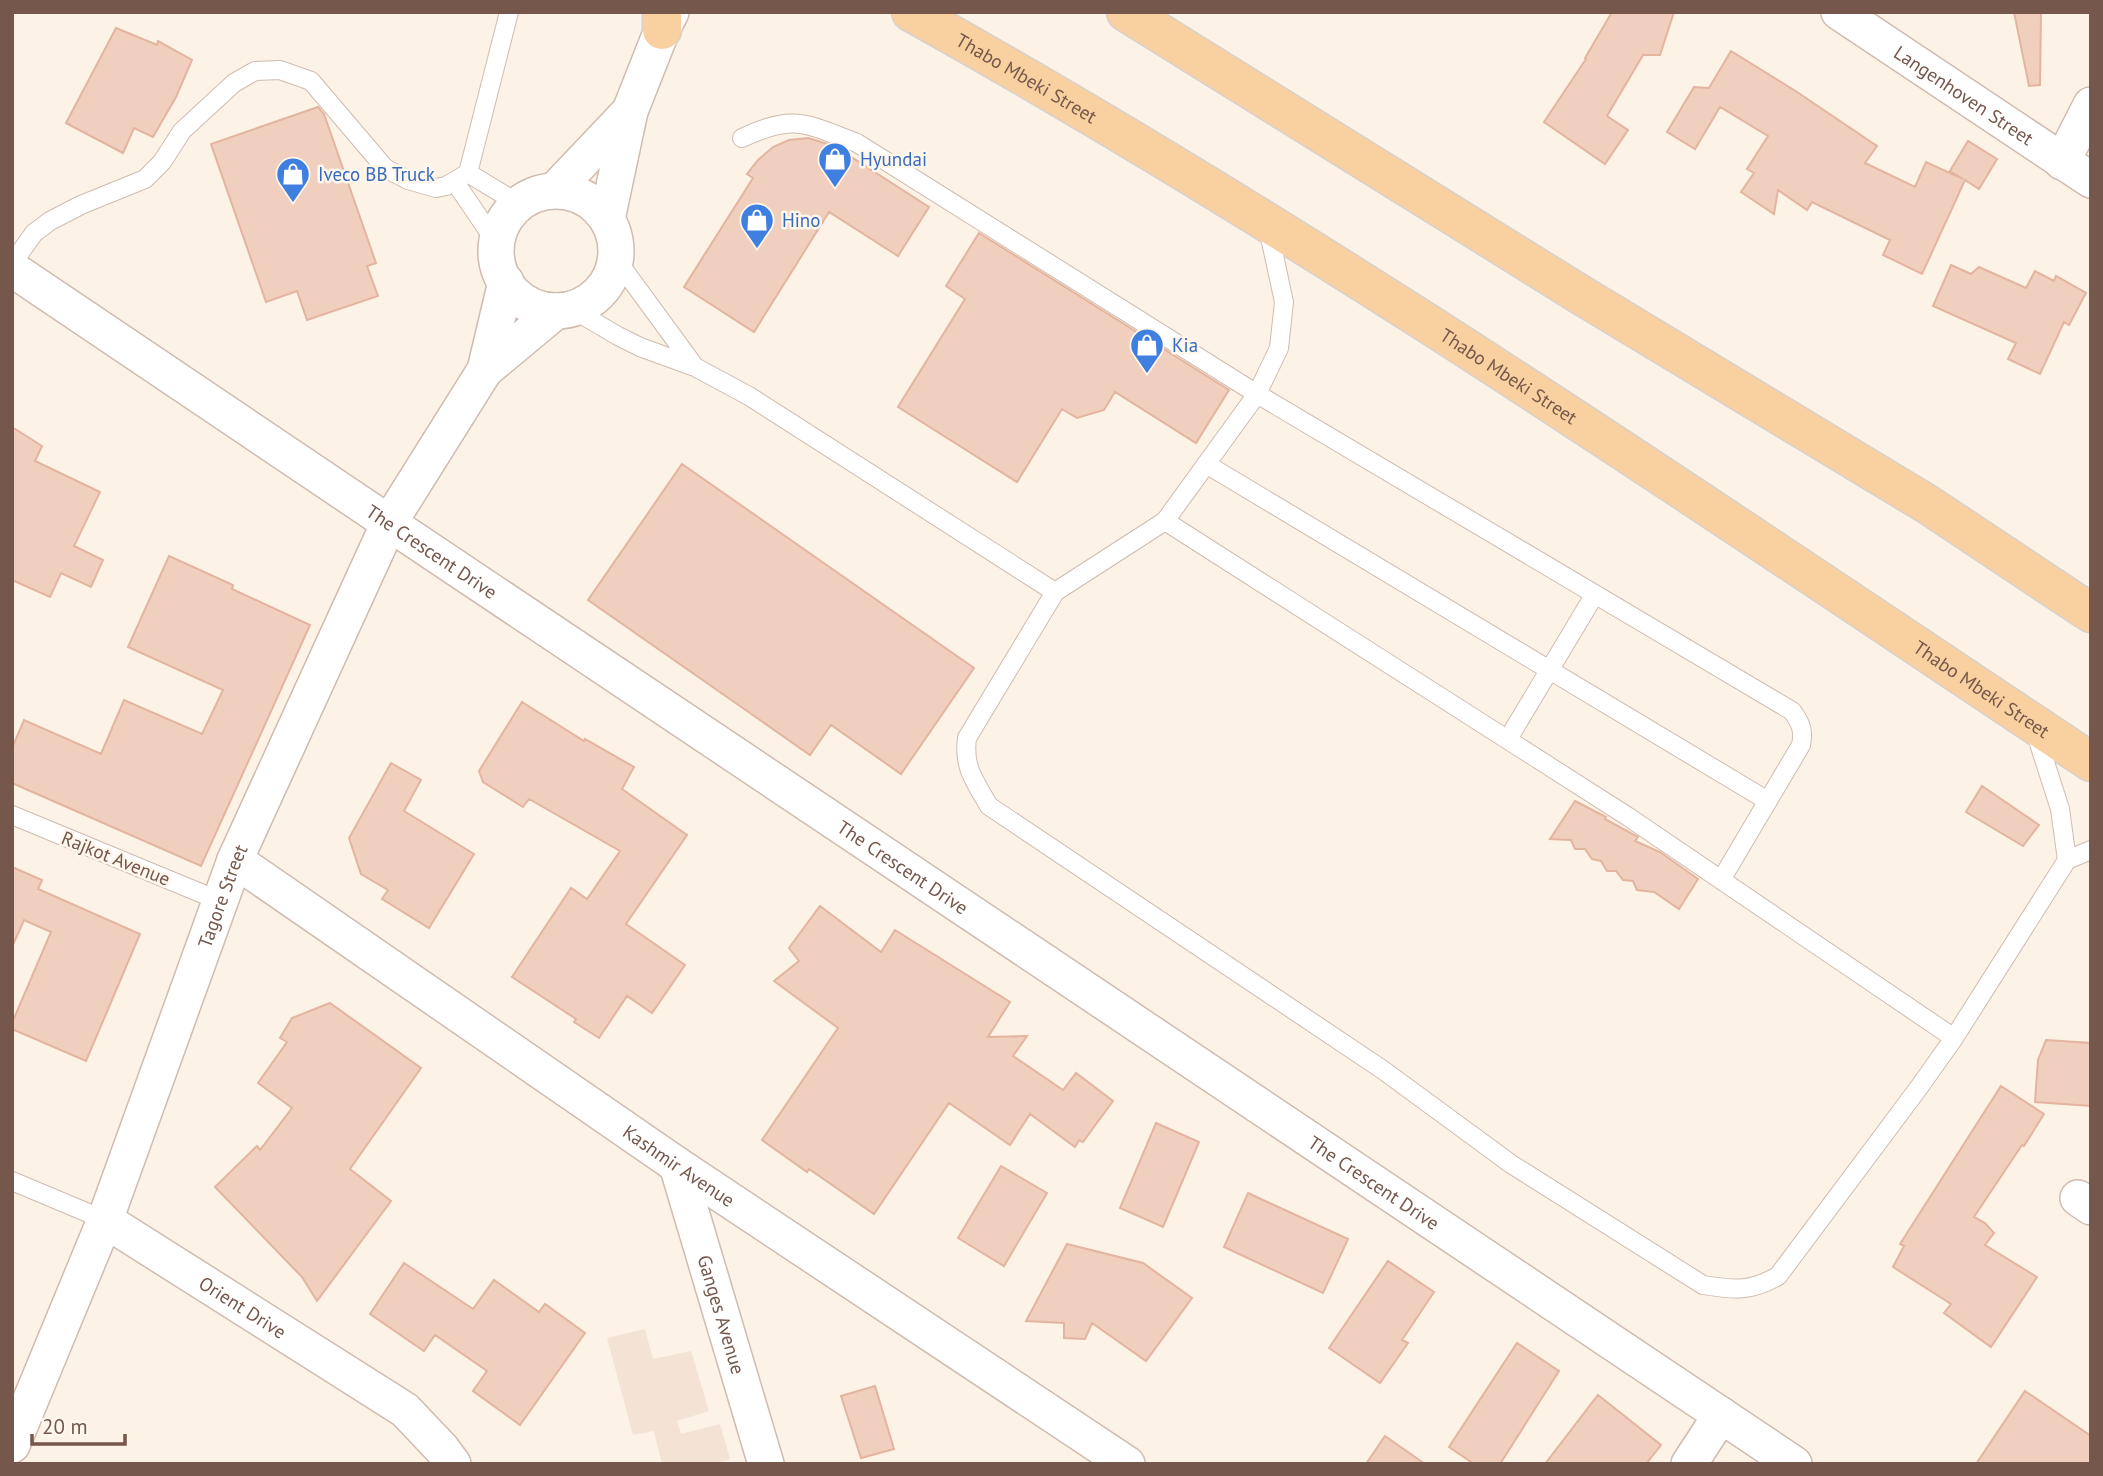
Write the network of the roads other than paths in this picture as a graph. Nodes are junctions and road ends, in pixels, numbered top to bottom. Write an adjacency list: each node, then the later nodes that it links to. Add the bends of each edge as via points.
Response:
1 (509, 12): 10 (lane)
2 (911, 12): 15 (main road, Thabo Mbeki Street)
3 (1126, 12): 29 (main road, via 1927,504)
4 (1839, 12): 9 (street, Langenhoven Street)
5 (665, 18): 7 (street)
6 (2091, 105): 9 (street)
7 (630, 111): 12 (street); 14 (street)
8 (742, 138): 23 (lane, via 763,128 794,123 857,143)
9 (2062, 162): 11 (street, Langenhoven Street)
10 (462, 178): 13 (lane); 16 (lane); 18 (lane, via 436,188 408,180 385,168 311,81 280,69 255,71 234,83 182,131 145,179 50,221 34,233)
11 (2091, 180)
12 (555, 191): 13 (street); 14 (street, via 585,198)
13 (519, 204): 16 (street, via 504,222)
14 (607, 219): 17 (street, via 616,246)
15 (1267, 221): 23 (lane, via 1284,302 1279,348); 31 (main road, Thabo Mbeki Street)
16 (497, 244): 19 (street, Tagore Street, via 498,264)
17 (615, 259): 20 (street, Tagore Street, via 601,290 588,302); 21 (lane)
18 (12, 266): 26 (street, The Crescent Drive)
19 (506, 282): 20 (street, via 527,303); 22 (street, Tagore Street)
20 (564, 310): 21 (lane, via 640,347); 22 (street, Tagore Street)
21 (695, 367): 27 (lane, via 749,396)
22 (485, 370): 26 (street, Tagore Street)
23 (1257, 394): 24 (lane); 28 (lane)
24 (1206, 464): 25 (lane); 30 (lane)
25 (1165, 521): 27 (lane); 32 (lane)
26 (389, 523): 37 (street, Tagore Street); 45 (street, The Crescent Drive)
27 (1055, 592): 41 (lane, via 967,738 967,765 989,806 1383,1070 1511,1164 1703,1285 1746,1289 1779,1276)
28 (1595, 594): 30 (lane); 34 (lane, via 1792,711 1802,727 1801,745)
29 (2091, 613)
30 (1550, 670): 32 (lane); 34 (lane)
31 (2033, 723): 33 (main road, Thabo Mbeki Street); 38 (lane, via 2060,809)
32 (1508, 739): 39 (lane)
33 (2091, 762)
34 (1768, 801): 39 (lane)
35 (12, 815): 40 (lane, Rajkot Avenue)
36 (2091, 850): 38 (lane)
37 (235, 860): 40 (street, Tagore Street); 42 (street, Kashmir Avenue)
38 (2067, 860): 41 (lane)
39 (1721, 880): 41 (lane)
40 (220, 901): 44 (street, Tagore Street)
41 (1954, 1038)
42 (677, 1165): 48 (street, Ganges Avenue); 49 (street, Kashmir Avenue)
43 (12, 1181): 44 (lane, Orient Drive)
44 (105, 1220): 46 (street, Tagore Street); 47 (street, Orient Drive, via 405,1410)
45 (1721, 1415): 50 (street); 51 (street, The Crescent Drive)
46 (12, 1445)
47 (453, 1464)
48 (766, 1464)
49 (1126, 1464)
50 (1689, 1464)
51 (1794, 1464)

